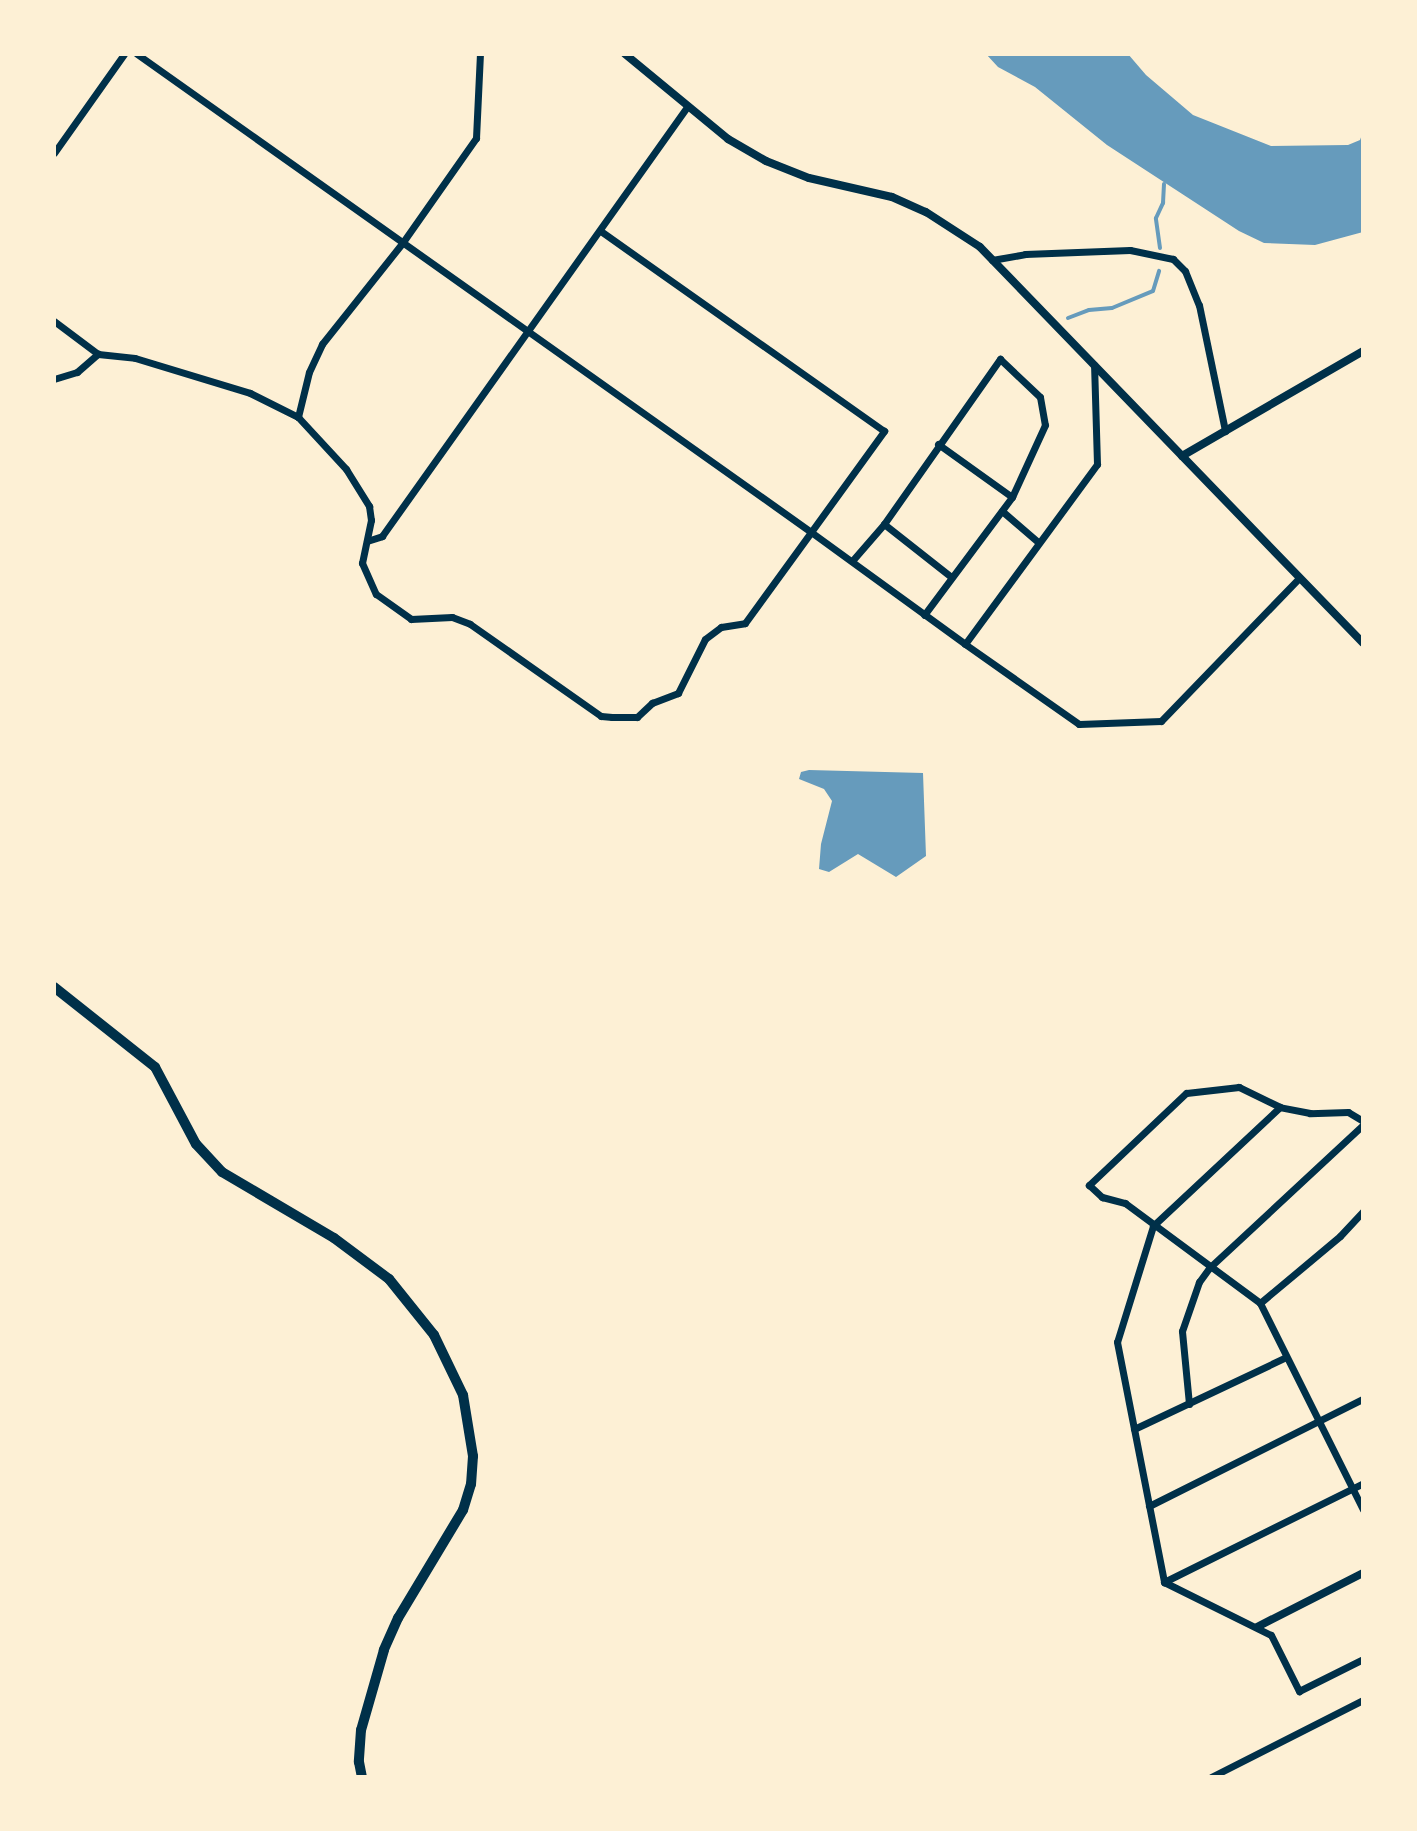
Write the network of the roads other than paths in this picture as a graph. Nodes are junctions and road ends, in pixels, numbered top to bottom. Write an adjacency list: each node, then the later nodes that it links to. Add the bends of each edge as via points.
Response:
1 (124, 54): 6 (street)
2 (137, 54): 8 (street)
3 (480, 54): 8 (street, via 476,138)
4 (625, 54): 5 (street)
5 (687, 107): 7 (street); 9 (street, via 766,161 926,212)
6 (54, 153)
7 (601, 231): 11 (street); 23 (street, via 884,431)
8 (403, 242): 11 (street); 16 (street, via 322,344)
9 (992, 260): 14 (street); 17 (street, via 1130,250 1173,259 1185,271 1199,305)
10 (54, 321): 13 (street)
11 (527, 332): 23 (street); 24 (street, via 382,536)
12 (1363, 351): 17 (street)
13 (98, 354): 15 (street, via 77,372); 16 (street, via 135,358 250,393)
14 (1094, 365): 19 (street); 25 (street, via 1097,464)
15 (54, 379)
16 (298, 417): 24 (street, via 362,492 371,520)
17 (1225, 431): 19 (street)
18 (938, 444): 20 (street); 20 (street, via 1000,359 1040,397 1045,425); 22 (street)
19 (1182, 456): 28 (street)
20 (1012, 497): 21 (street)
21 (1002, 511): 25 (street); 27 (street)
22 (884, 524): 26 (street); 27 (street)
23 (811, 532): 24 (street, via 745,623 711,631 678,693 652,703 637,717 601,716 461,619 411,619 397,611 370,586 362,563); 26 (street)
24 (367, 541)
25 (1038, 542): 31 (street)
26 (852, 561): 29 (street)
27 (950, 576): 29 (street)
28 (1299, 578): 30 (street); 31 (street, via 1161,721 1079,724)
29 (924, 615): 31 (street)
30 (1363, 643)
31 (965, 644)
32 (54, 987): 53 (main road, via 155,1067 196,1144 222,1172 334,1238 389,1279 434,1335 463,1395 473,1456 471,1484 463,1510 403,1608 384,1650 361,1730)
33 (1280, 1107): 34 (street, via 1348,1112); 36 (street); 36 (street, via 1239,1087 1186,1093 1089,1185 1102,1197 1125,1203)
34 (1363, 1123): 37 (street)
35 (1363, 1211): 38 (street)
36 (1153, 1226): 37 (street); 43 (street, via 1117,1342)
37 (1209, 1268): 38 (street); 41 (street, via 1189,1303 1182,1331)
38 (1260, 1303): 39 (street)
39 (1286, 1357): 41 (street); 42 (street)
40 (1363, 1399): 42 (street)
41 (1189, 1404): 43 (street)
42 (1319, 1420): 45 (street); 46 (street)
43 (1134, 1429): 46 (street)
44 (1363, 1483): 45 (street)
45 (1352, 1489): 47 (street); 49 (street)
46 (1149, 1506): 49 (street)
47 (1363, 1510)
48 (1363, 1573): 50 (street)
49 (1164, 1582): 50 (street)
50 (1257, 1627): 51 (street, via 1271,1635 1299,1691)
51 (1363, 1659)
52 (1363, 1700): 54 (street)
53 (362, 1777)
54 (1211, 1777)

